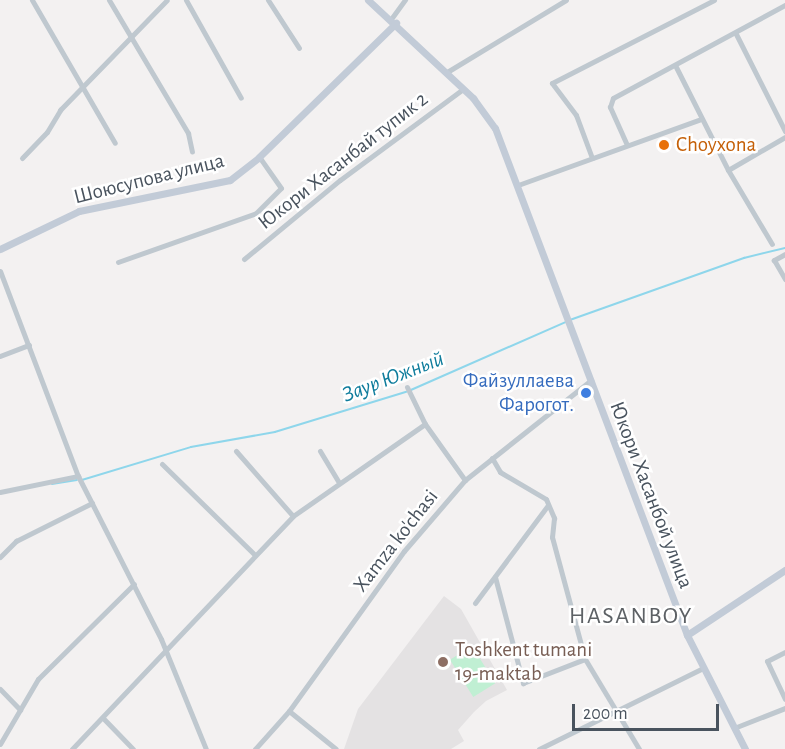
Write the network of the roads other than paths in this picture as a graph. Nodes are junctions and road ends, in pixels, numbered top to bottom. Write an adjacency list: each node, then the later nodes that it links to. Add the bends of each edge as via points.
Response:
1 (32, 0): 17 (street)
2 (109, 0): 13 (street)
3 (167, 0): 13 (street)
4 (186, 0): 19 (street)
5 (268, 0): 14 (street)
6 (368, 0): 11 (street, Юкори Хасанбой улица)
7 (405, 0): 11 (street)
8 (566, 0): 16 (street)
9 (714, 0): 28 (street, via 552,83 576,115)
10 (785, 5): 12 (street)
11 (394, 21): 16 (street, Юкори Хасанбой улица); 26 (street, Шоюсупова улица)
12 (736, 34): 15 (street); 21 (street)
13 (132, 39): 17 (street); 25 (street, via 188,133)
14 (299, 48)
15 (676, 67): 20 (street); 24 (street, via 609,102)
16 (447, 72): 18 (street, Юкори Хасанбой улица)
17 (84, 88): 23 (street); 27 (street, via 60,110 47,132)
18 (463, 89): 30 (street, Юкори Хасанбой улица, via 491,120); 34 (street, Юкори Хасанбай тупик 2, via 339,180)
19 (241, 98)
20 (701, 119): 24 (street); 29 (street)
21 (785, 130)
22 (785, 137): 29 (street)
23 (115, 143)
24 (627, 145): 28 (street)
25 (192, 152)
26 (259, 157): 32 (street, Шоюсупова улица, via 224,182 184,186 80,211); 35 (street, via 281,188 256,213)
27 (22, 158)
28 (592, 158): 30 (street)
29 (728, 170): 31 (street)
30 (518, 185): 40 (street, Юкори Хасанбой улица)
31 (772, 244)
32 (0, 249)
33 (785, 254): 37 (street, via 774,260)
34 (244, 259)
35 (118, 262)
36 (0, 270): 38 (street)
37 (785, 279)
38 (28, 345): 39 (street); 47 (street)
39 (0, 356)
40 (591, 380): 45 (street, Xamza ko'chasi); 60 (street, Юкори Хасанбой улица)
41 (406, 387): 42 (street)
42 (425, 424): 48 (street); 49 (street)
43 (236, 451): 53 (street)
44 (320, 451): 49 (street)
45 (492, 458): 48 (street, Xamza ko'chasi); 52 (street, via 500,472)
46 (162, 464): 54 (street)
47 (78, 476): 50 (street); 51 (street)
48 (465, 480): 70 (street, Xamza ko'chasi, via 404,551)
49 (339, 483): 53 (street)
50 (0, 491)
51 (92, 503): 55 (street, via 16,541); 58 (street)
52 (548, 505): 57 (street); 63 (street, via 554,518 552,537)
53 (293, 516): 54 (street)
54 (254, 554): 61 (street)
55 (0, 557)
56 (785, 570): 60 (street)
57 (495, 577): 59 (street); 63 (street, via 523,683)
58 (134, 584): 61 (street); 69 (street, via 50,666)
59 (475, 603)
60 (687, 635): 64 (street, Юкори Хасанбой улица)
61 (166, 650): 71 (street); 76 (street)
62 (785, 652): 66 (street, via 767,661)
63 (585, 658): 67 (street)
64 (703, 668): 67 (street); 72 (street, Юкори Хасанбой улица)
65 (0, 689): 69 (street)
66 (785, 699)
67 (618, 708): 79 (street); 80 (street)
68 (785, 708): 72 (street)
69 (20, 710): 73 (street)
70 (289, 711): 77 (street, Xamza ko'chasi); 78 (street)
71 (103, 718): 74 (street); 75 (street)
72 (734, 728): 81 (street, Юкори Хасанбой улица)
73 (0, 744)
74 (72, 749)
75 (133, 749)
76 (206, 749)
77 (255, 749)
78 (336, 749)
79 (539, 749)
80 (639, 749)
81 (745, 749)

